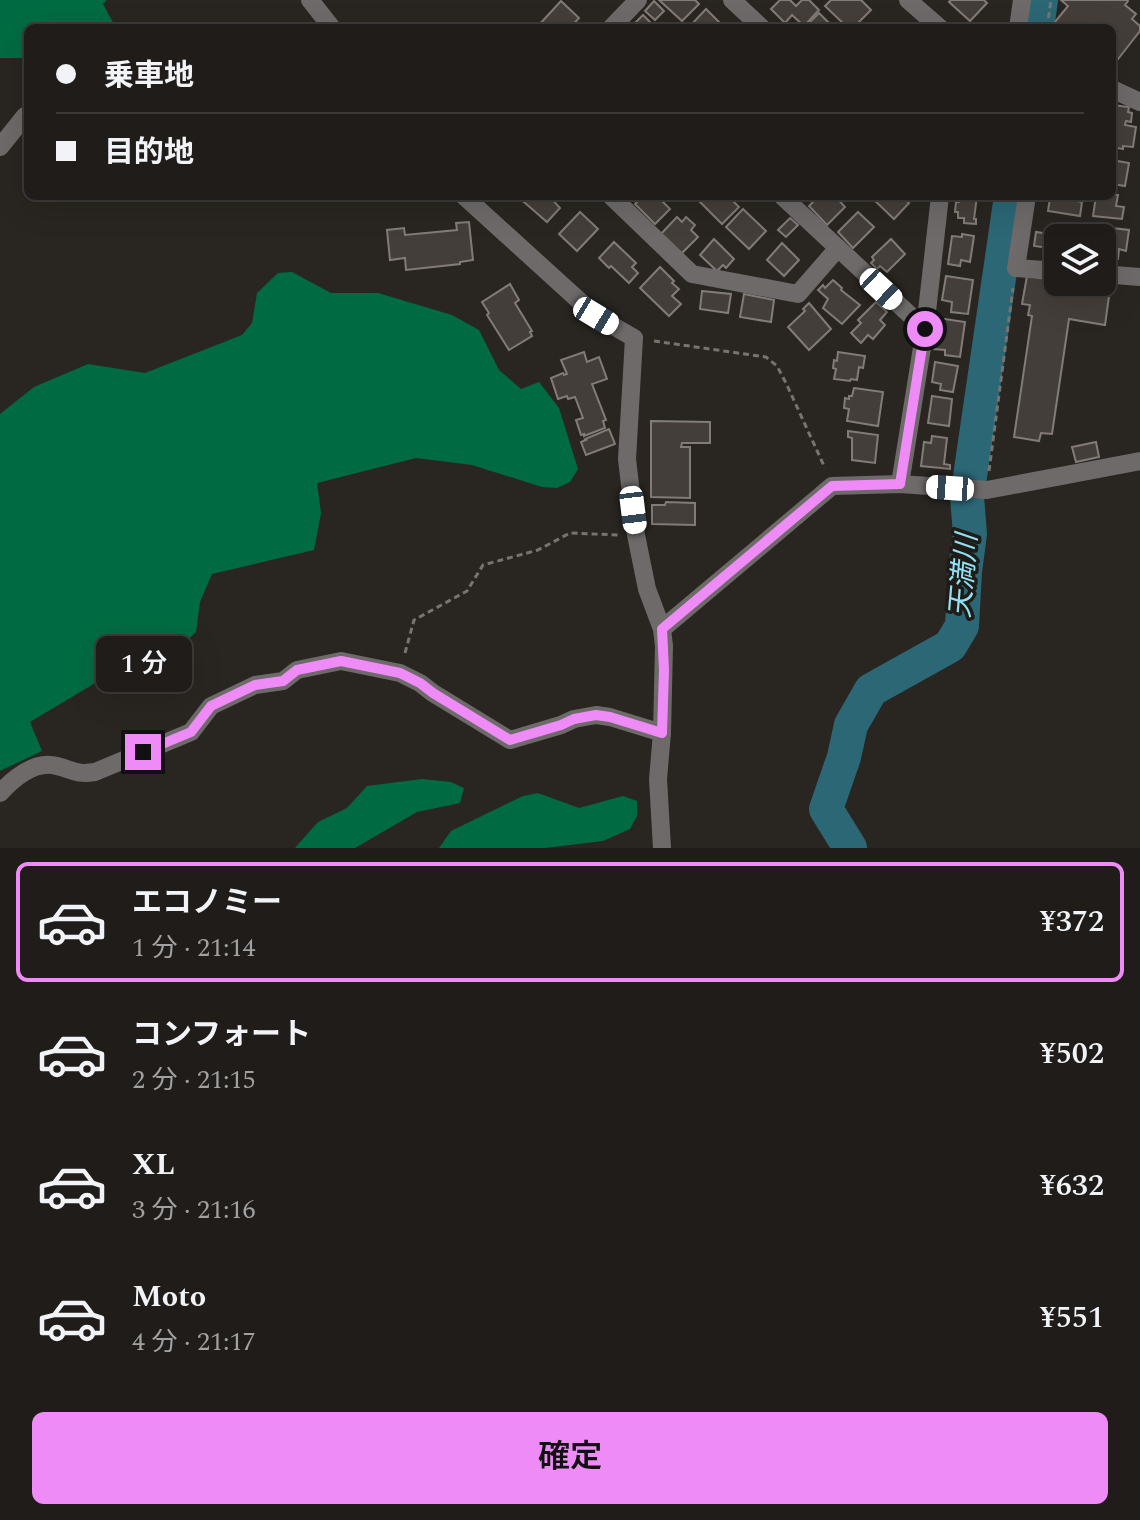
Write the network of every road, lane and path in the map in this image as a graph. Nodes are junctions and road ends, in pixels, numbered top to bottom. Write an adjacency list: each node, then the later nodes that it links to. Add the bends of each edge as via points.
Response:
1 (310, 0): 7 (street)
2 (638, 0): 8 (street)
3 (732, 0): 9 (street)
4 (908, 0): 10 (street)
5 (1022, 0): 11 (street)
6 (1051, 0): 12 (path)
7 (329, 24)
8 (615, 24)
9 (758, 24)
10 (935, 24)
11 (1019, 24)
12 (1048, 24)
13 (1116, 91): 14 (street)
14 (1140, 102)
15 (24, 116): 17 (street)
16 (24, 118): 18 (street)
17 (0, 120)
18 (0, 147)
19 (468, 200): 30 (street, via 596,316)
20 (615, 200): 24 (street, via 692,274 798,294)
21 (786, 200): 24 (street)
22 (940, 200): 29 (street)
23 (1026, 200): 25 (street)
24 (838, 248): 29 (street)
25 (1016, 268): 26 (street); 34 (path)
26 (1044, 270)
27 (1116, 275): 28 (street)
28 (1140, 277)
29 (925, 329): 32 (street)
30 (634, 338): 33 (path, via 766,357 786,383); 35 (street, via 627,459)
31 (1140, 461): 34 (street)
32 (900, 484): 33 (street); 34 (street)
33 (832, 486): 36 (street)
34 (987, 490)
35 (636, 535): 36 (street); 37 (path, via 570,533 538,550 483,565 467,591 414,620)
36 (662, 629): 38 (street)
37 (400, 673): 38 (street, via 510,740 596,715); 39 (street, via 341,661 297,670 283,681 255,685 211,706 191,732 109,767 81,774 53,764 38,765)
38 (662, 733): 40 (street)
39 (0, 793)
40 (662, 848)

